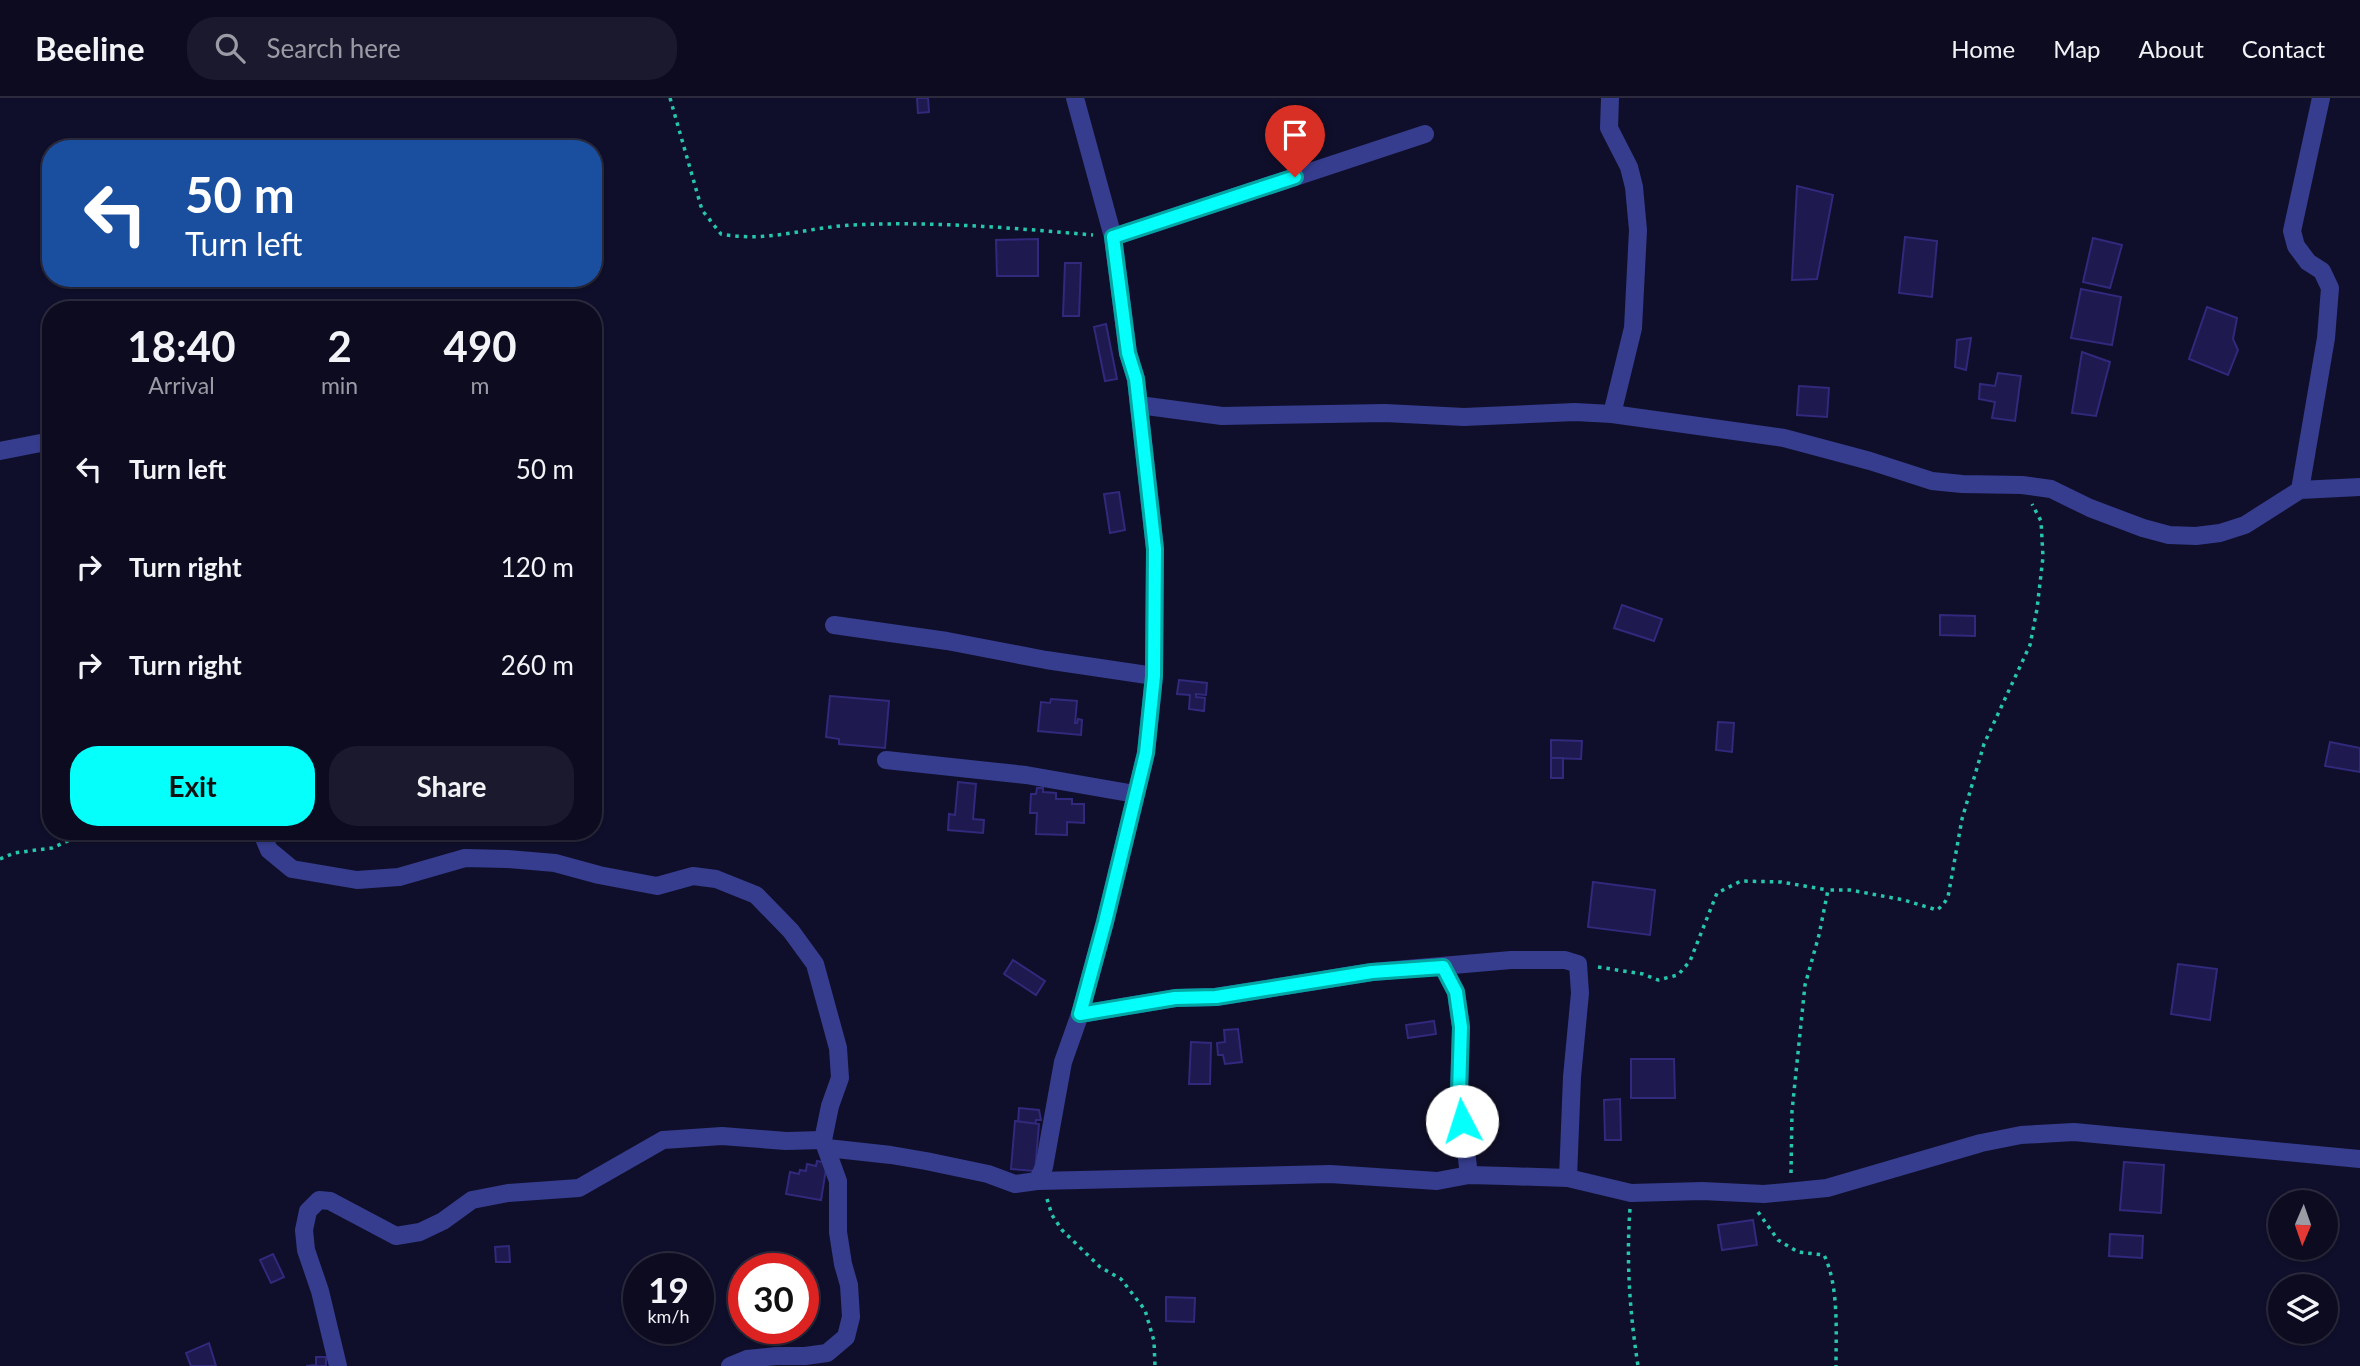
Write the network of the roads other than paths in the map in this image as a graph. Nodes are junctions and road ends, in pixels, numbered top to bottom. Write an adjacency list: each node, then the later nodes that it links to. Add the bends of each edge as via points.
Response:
1 (1075, 98): 5 (street)
2 (1610, 98): 7 (street, via 1609,128 1629,167 1637,230 1633,328)
3 (2321, 98): 11 (street, via 2292,231 2296,246 2322,271 2329,288 2326,338)
4 (1425, 134): 5 (street)
5 (1113, 237): 6 (street)
6 (1139, 405): 7 (street, via 1222,416); 13 (street, via 1155,549)
7 (1612, 414): 11 (street, via 1784,438 1932,481 2052,489 2090,508 2169,535 2220,533 2245,525)
8 (42, 443): 9 (street)
9 (0, 452)
10 (2360, 487): 11 (street)
11 (2300, 491)
12 (834, 625): 13 (street)
13 (1154, 676): 15 (street, via 1146,753)
14 (886, 760): 15 (street, via 1026,775)
15 (1135, 793): 18 (street)
16 (265, 840): 19 (street, via 269,850 292,869 358,880 399,877 465,858 508,859 555,863 657,886 693,876 716,879 756,895 815,964 829,1011 840,1078 830,1106)
17 (1443, 967): 18 (street, via 1372,972); 21 (street, via 1456,992 1461,1027 1459,1093); 22 (street, via 1511,960 1578,964)
18 (1080, 1014): 23 (street, via 1063,1062 1044,1167)
19 (825, 1144): 23 (street, via 988,1174 1015,1184); 24 (street, via 722,1136 663,1140 579,1188 472,1199 443,1221 396,1236 330,1201 319,1200 309,1212 304,1230 306,1250); 25 (street, via 838,1181 838,1232 849,1285 846,1337 827,1353 747,1359)
20 (2360, 1159): 22 (street, via 2074,1132 1981,1143 1827,1188 1790,1192 1631,1193)
21 (1469, 1175): 22 (street); 23 (street, via 1437,1181 1329,1174)
22 (1568, 1178)
23 (1037, 1181)
24 (338, 1366)
25 (730, 1366)

